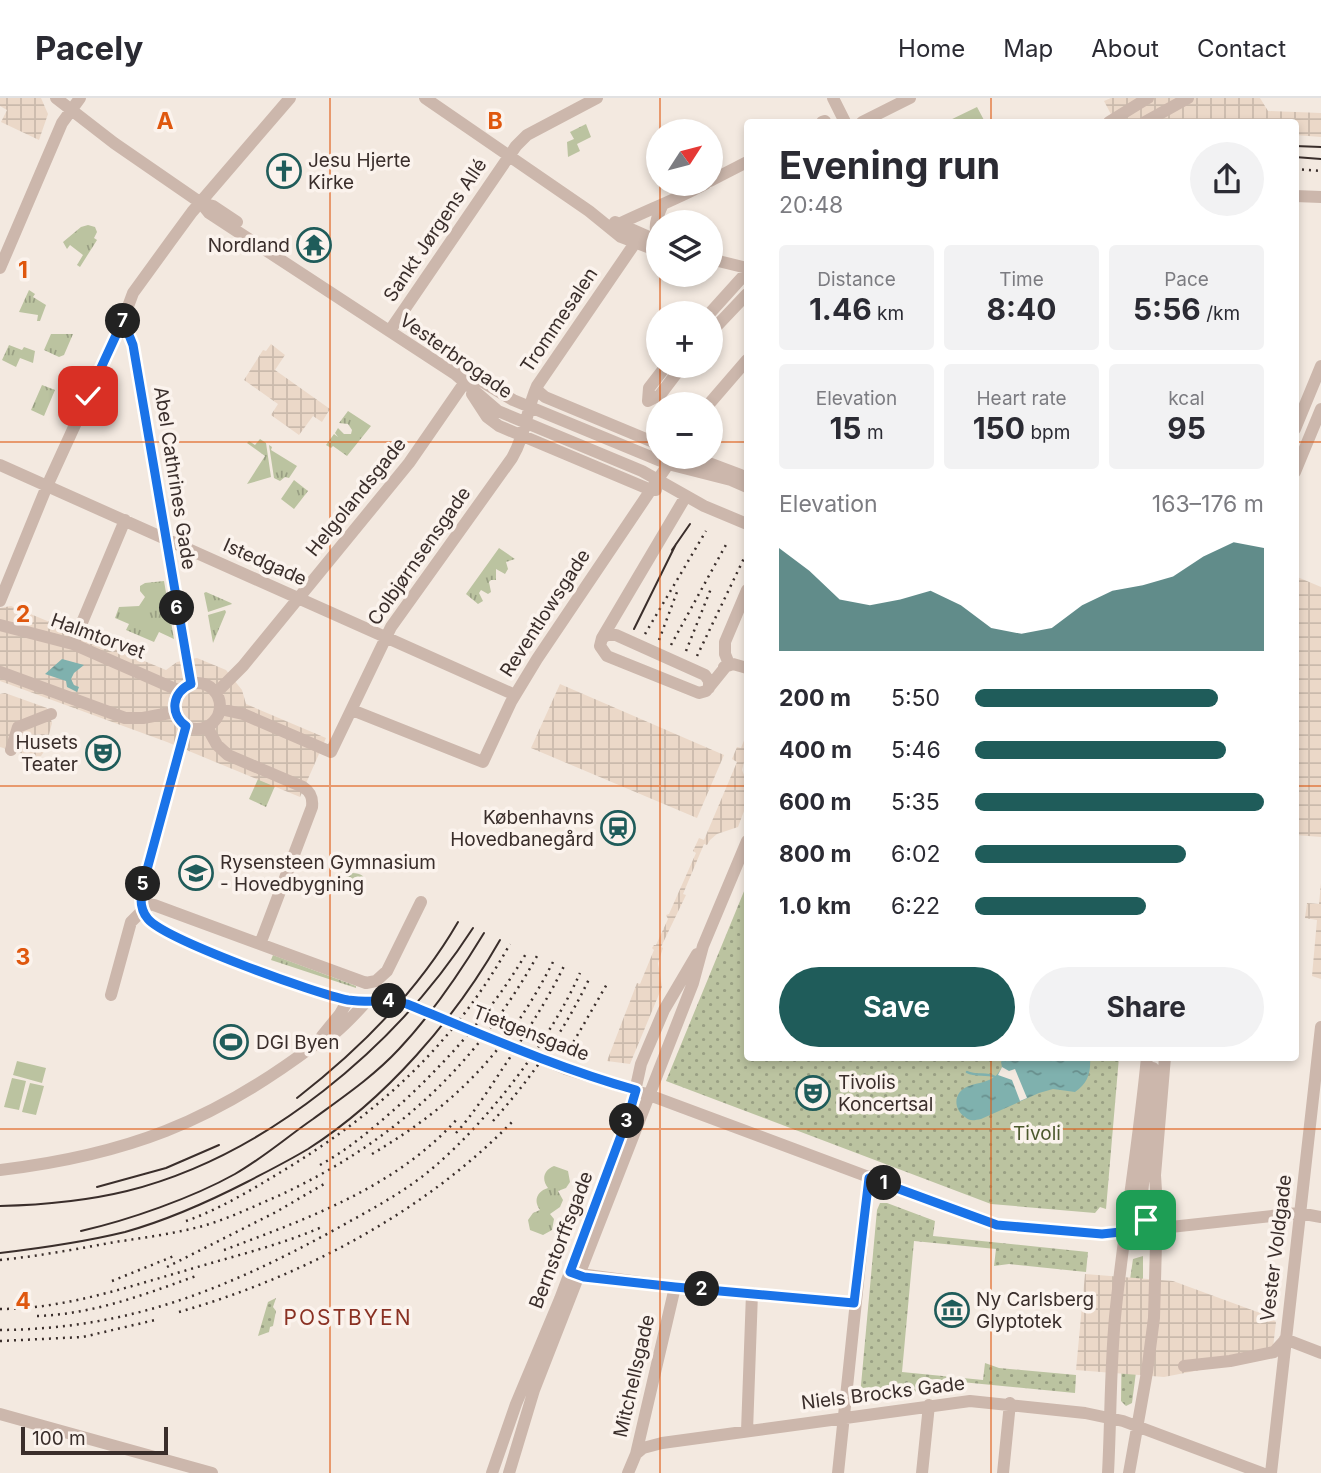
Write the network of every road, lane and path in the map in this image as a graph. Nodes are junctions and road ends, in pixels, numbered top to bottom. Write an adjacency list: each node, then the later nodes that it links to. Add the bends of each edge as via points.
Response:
1 (56, 98): 10 (street, Vesterbrogade)
2 (80, 98): 10 (street)
3 (290, 98): 23 (street)
4 (425, 98): 17 (street)
5 (597, 98): 17 (street, Sankt Jørgens Allé, via 527,135)
6 (833, 98): 12 (street)
7 (910, 98): 13 (street)
8 (1148, 98): 11 (street)
9 (1188, 98): 16 (street)
10 (69, 103): 23 (street, Vesterbrogade, via 114,144); 32 (street)
11 (1131, 103): 14 (street); 15 (street)
12 (844, 119)
13 (868, 119)
14 (1112, 119)
15 (1141, 119)
16 (1149, 119)
17 (509, 156): 26 (street); 39 (street, Sankt Jørgens Allé)
18 (744, 164): 19 (street)
19 (723, 174)
20 (682, 196): 24 (street)
21 (1299, 196): 22 (street)
22 (1321, 197)
23 (201, 203): 38 (street, via 133,293); 39 (street, Vesterbrogade, via 213,206); 44 (street, Vesterbrogade, via 209,213)
24 (663, 206): 25 (street); 27 (street)
25 (661, 210)
26 (589, 211): 27 (street); 29 (street)
27 (620, 224): 28 (street)
28 (646, 235)
29 (635, 243): 30 (street); 45 (street, Trommesalen)
30 (646, 247)
31 (723, 263): 33 (street)
32 (0, 268)
33 (744, 269)
34 (744, 273): 36 (street)
35 (744, 297): 37 (street)
36 (720, 301)
37 (723, 319)
38 (123, 320): 61 (street); 67 (street, Abel Cathrines Gade, via 133,345)
39 (393, 326): 47 (street, Vesterbrogade)
40 (744, 363): 46 (street)
41 (1321, 366): 48 (street)
42 (656, 378): 43 (street, via 649,387 648,401 660,395)
43 (673, 378)
44 (465, 382): 50 (street, Vesterbrogade, via 498,411); 51 (street, via 492,422); 69 (street, Helgolandsgade, via 410,463)
45 (537, 386): 47 (street, Trommesalen); 52 (street, via 545,397)
46 (719, 392)
47 (528, 406): 50 (street, Trommesalen); 53 (street, Vesterbrogade)
48 (1299, 409): 49 (street)
49 (1320, 414): 54 (street)
50 (525, 423): 51 (street, Colbjørnsensgade); 60 (street, Vesterbrogade)
51 (523, 437): 63 (street); 72 (street, Colbjørnsensgade)
52 (646, 439)
53 (646, 451)
54 (1299, 463)
55 (0, 465): 61 (street, Istedgade)
56 (665, 469): 60 (street, Reventlowsgade)
57 (696, 469): 62 (street, Vesterbrogade)
58 (723, 469): 59 (street)
59 (744, 477)
60 (658, 479): 63 (street, Reventlowsgade); 64 (street, Vesterbrogade)
61 (47, 486): 65 (street, Istedgade); 70 (street)
62 (744, 486)
63 (650, 491): 64 (street); 82 (street, Reventlowsgade)
64 (681, 493): 66 (street, Vesterbrogade); 73 (street)
65 (125, 520): 67 (street, Istedgade); 74 (street)
66 (744, 523)
67 (166, 539): 69 (street, Istedgade); 79 (street, Abel Cathrines Gade)
68 (744, 597): 75 (street, via 726,642)
69 (299, 598): 72 (street, Istedgade); 81 (street, Helgolandsgade)
70 (0, 601)
71 (0, 625): 74 (street, Halmtorvet)
72 (385, 637): 82 (street, Istedgade); 84 (street, Colbjørnsensgade)
73 (602, 638): 78 (street, via 616,635); 80 (street, via 600,646 607,656 697,693)
74 (73, 644): 79 (street, Halmtorvet)
75 (728, 665): 76 (street); 78 (street); 80 (street)
76 (744, 668)
77 (0, 672): 85 (street, via 125,718)
78 (705, 675): 80 (street)
79 (186, 688): 81 (street, via 205,685); 85 (street, via 175,701)
80 (709, 688)
81 (216, 693): 83 (street)
82 (515, 695): 84 (street, Reventlowsgade, via 483,762)
83 (220, 709): 84 (street, Colbjørnsensgade, via 243,714 331,752); 88 (street)
84 (352, 710)
85 (175, 712): 87 (street)
86 (51, 714): 89 (street, via 18,727)
87 (186, 726): 88 (street); 92 (street, via 142,888)
88 (207, 727): 93 (street, via 228,755 303,787 311,795 312,807)
89 (11, 750)
90 (744, 848): 94 (street, Bernstorffsgade)
91 (421, 902): 93 (street, via 387,971 373,982 359,981)
92 (142, 907): 93 (street, via 151,904); 95 (street, via 131,922); 96 (street, Tietgensgade, via 156,925 199,947)
93 (260, 944)
94 (703, 946): 104 (street, Bernstorffsgade, via 660,1018 640,1064); 105 (street, Bernstorffsgade)
95 (111, 995)
96 (348, 1000): 97 (street, Tietgensgade); 99 (street)
97 (366, 1002): 99 (street, via 344,1025); 104 (street, Tietgensgade, bridge, via 407,1004 566,1069)
98 (1321, 1027): 100 (street, Vester Voldgade)
99 (316, 1043): 106 (street, via 247,1092 176,1128 87,1156)
100 (1320, 1053): 108 (street, Vester Voldgade)
101 (1149, 1061): 111 (street)
102 (1150, 1061): 110 (street, via 1154,1089 1142,1194 1144,1217)
103 (1165, 1061): 110 (street, via 1155,1167)
104 (636, 1090): 105 (street, Tietgensgade); 112 (street, Bernstorffsgade)
105 (649, 1095): 107 (street, Tietgensgade); 112 (street, Bernstorffsgade)
106 (0, 1170)
107 (869, 1178): 111 (street, Tietgensgade, via 991,1224); 115 (street)
108 (1299, 1213): 109 (street, Tietgensgade); 110 (street, Tietgensgade); 116 (street, Vester Voldgade)
109 (1321, 1217)
110 (1157, 1228): 111 (street, Tietgensgade); 124 (street, via 1154,1318)
111 (1125, 1233): 123 (street)
112 (574, 1274): 113 (street); 127 (street, Bernstorffsgade, via 516,1404); 129 (street, Bernstorffsgade)
113 (675, 1287): 114 (street); 126 (street, Mitchellsgade)
114 (752, 1293): 115 (street); 125 (street)
115 (854, 1303): 122 (street)
116 (1285, 1339): 117 (street); 118 (street, via 1273,1352); 137 (street, Vester Voldgade)
117 (1321, 1353)
118 (1184, 1366)
119 (1010, 1403): 120 (street, Niels Brocks Gade); 123 (street, Niels Brocks Gade); 133 (street)
120 (929, 1405): 122 (street, Niels Brocks Gade); 132 (street)
121 (0, 1414): 128 (street)
122 (843, 1417): 125 (street, Niels Brocks Gade); 131 (street)
123 (1109, 1417): 124 (street, Niels Brocks Gade); 134 (street)
124 (1138, 1425): 135 (street); 136 (street, Niels Brocks Gade)
125 (747, 1431): 126 (street, Niels Brocks Gade, via 651,1445)
126 (636, 1454): 130 (street, Mitchellsgade)
127 (493, 1471): 129 (street)
128 (212, 1473)
129 (508, 1473)
130 (628, 1473)
131 (838, 1473)
132 (922, 1473)
133 (1003, 1473)
134 (1108, 1473)
135 (1129, 1473)
136 (1262, 1473)
137 (1271, 1473)

